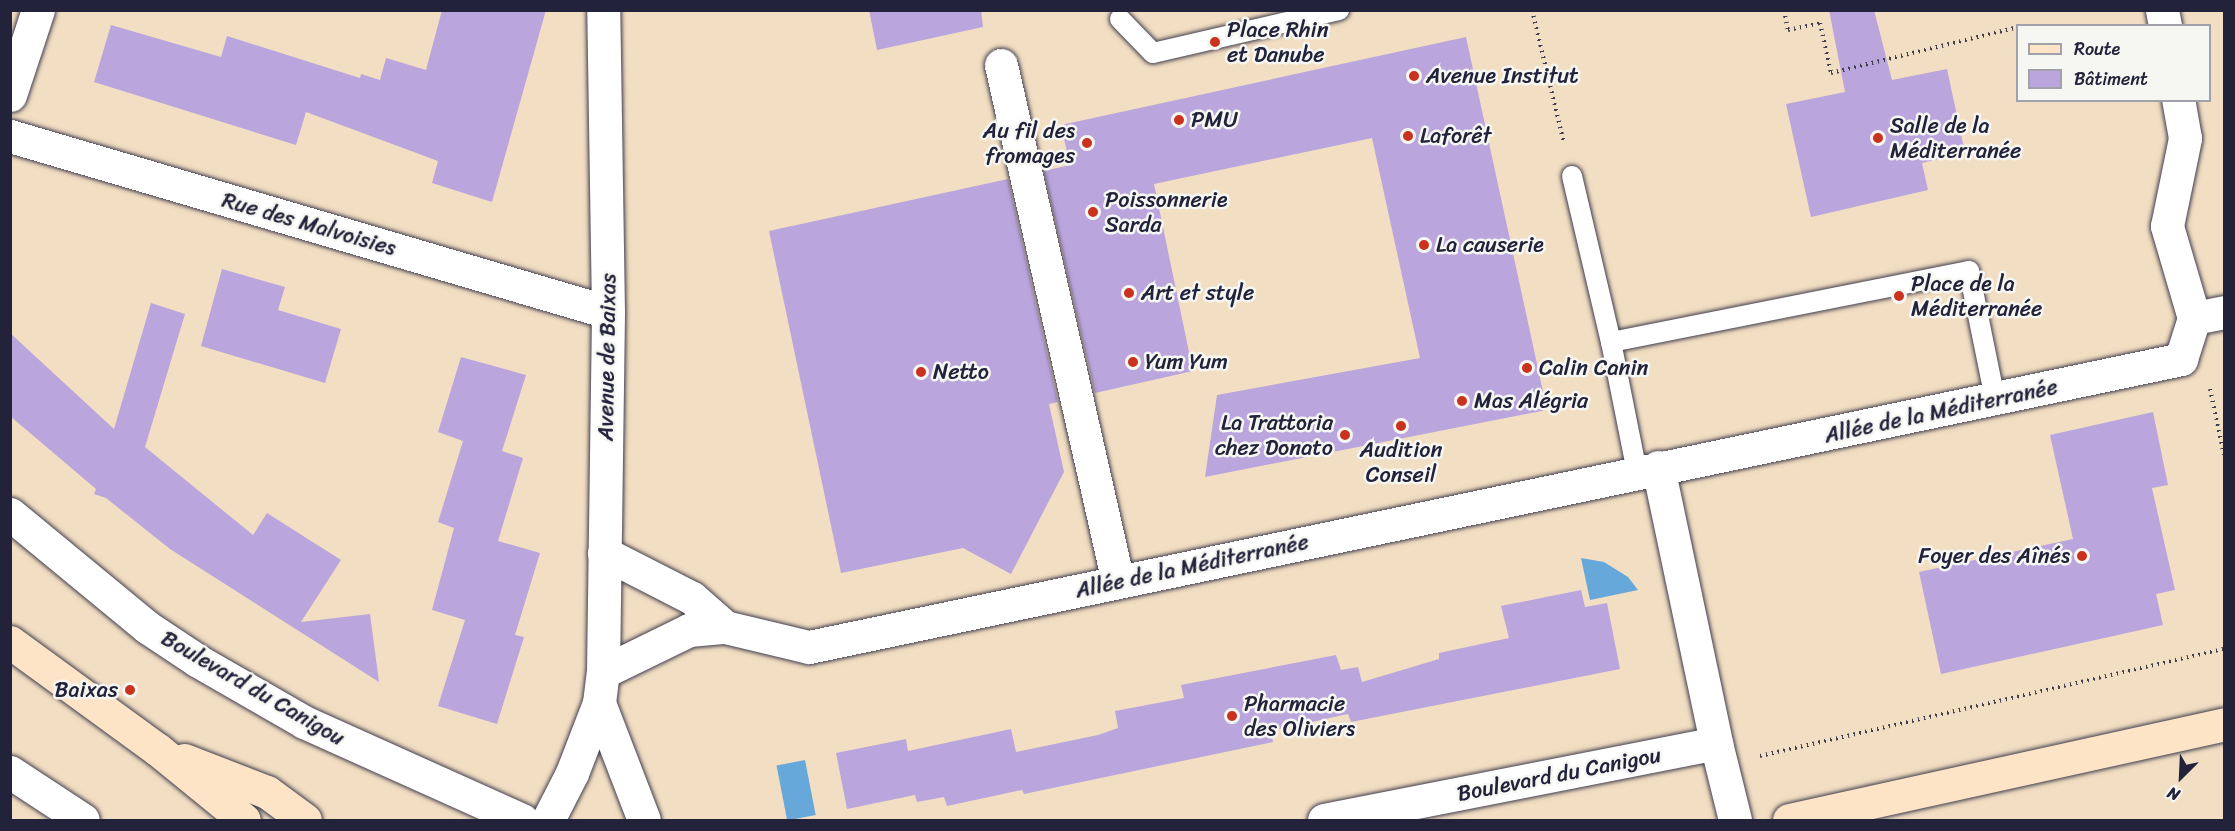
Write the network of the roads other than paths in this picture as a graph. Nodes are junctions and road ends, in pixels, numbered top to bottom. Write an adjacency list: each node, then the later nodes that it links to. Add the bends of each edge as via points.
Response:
1 (38, 10): 6 (street)
2 (603, 10): 10 (street, Avenue de Baixas)
3 (1339, 10): 4 (lane, via 1154,53)
4 (1120, 19)
5 (1001, 65): 17 (street)
6 (10, 95)
7 (2178, 102): 11 (street, Allée de la Méditerranée, via 2185,138 2167,226)
8 (10, 136): 10 (street, Rue des Malvoisies)
9 (1572, 176): 12 (lane)
10 (608, 312): 16 (street, Avenue de Baixas)
11 (2209, 315): 13 (street, Allée de la Méditerranée, via 2181,359)
12 (1611, 342): 13 (lane, via 1969,272); 14 (lane)
13 (1995, 399): 14 (street, Allée de la Méditerranée)
14 (1648, 470): 17 (street, Allée de la Méditerranée); 23 (street)
15 (10, 514): 28 (street, Boulevard du Canigou, via 147,627 198,661 304,722)
16 (604, 553): 18 (street, Allée de la Méditerranée, via 692,598); 20 (street, Avenue de Baixas)
17 (1118, 582): 18 (street, Allée de la Méditerranée, via 809,647)
18 (725, 627): 20 (street, Allée de la Méditerranée, via 689,630)
19 (10, 642): 22 (street)
20 (601, 688): 29 (street, Avenue de Baixas, via 573,773); 30 (street, Avenue de Baixas)
21 (2224, 724): 33 (street)
22 (157, 749): 26 (street); 27 (street, via 267,792)
23 (1719, 754): 31 (street, Boulevard du Canigou); 32 (street)
24 (10, 772): 25 (street)
25 (83, 820)
26 (244, 820)
27 (304, 820)
28 (522, 820)
29 (548, 820)
30 (644, 820)
31 (1324, 820)
32 (1735, 820)
33 (1790, 820)

